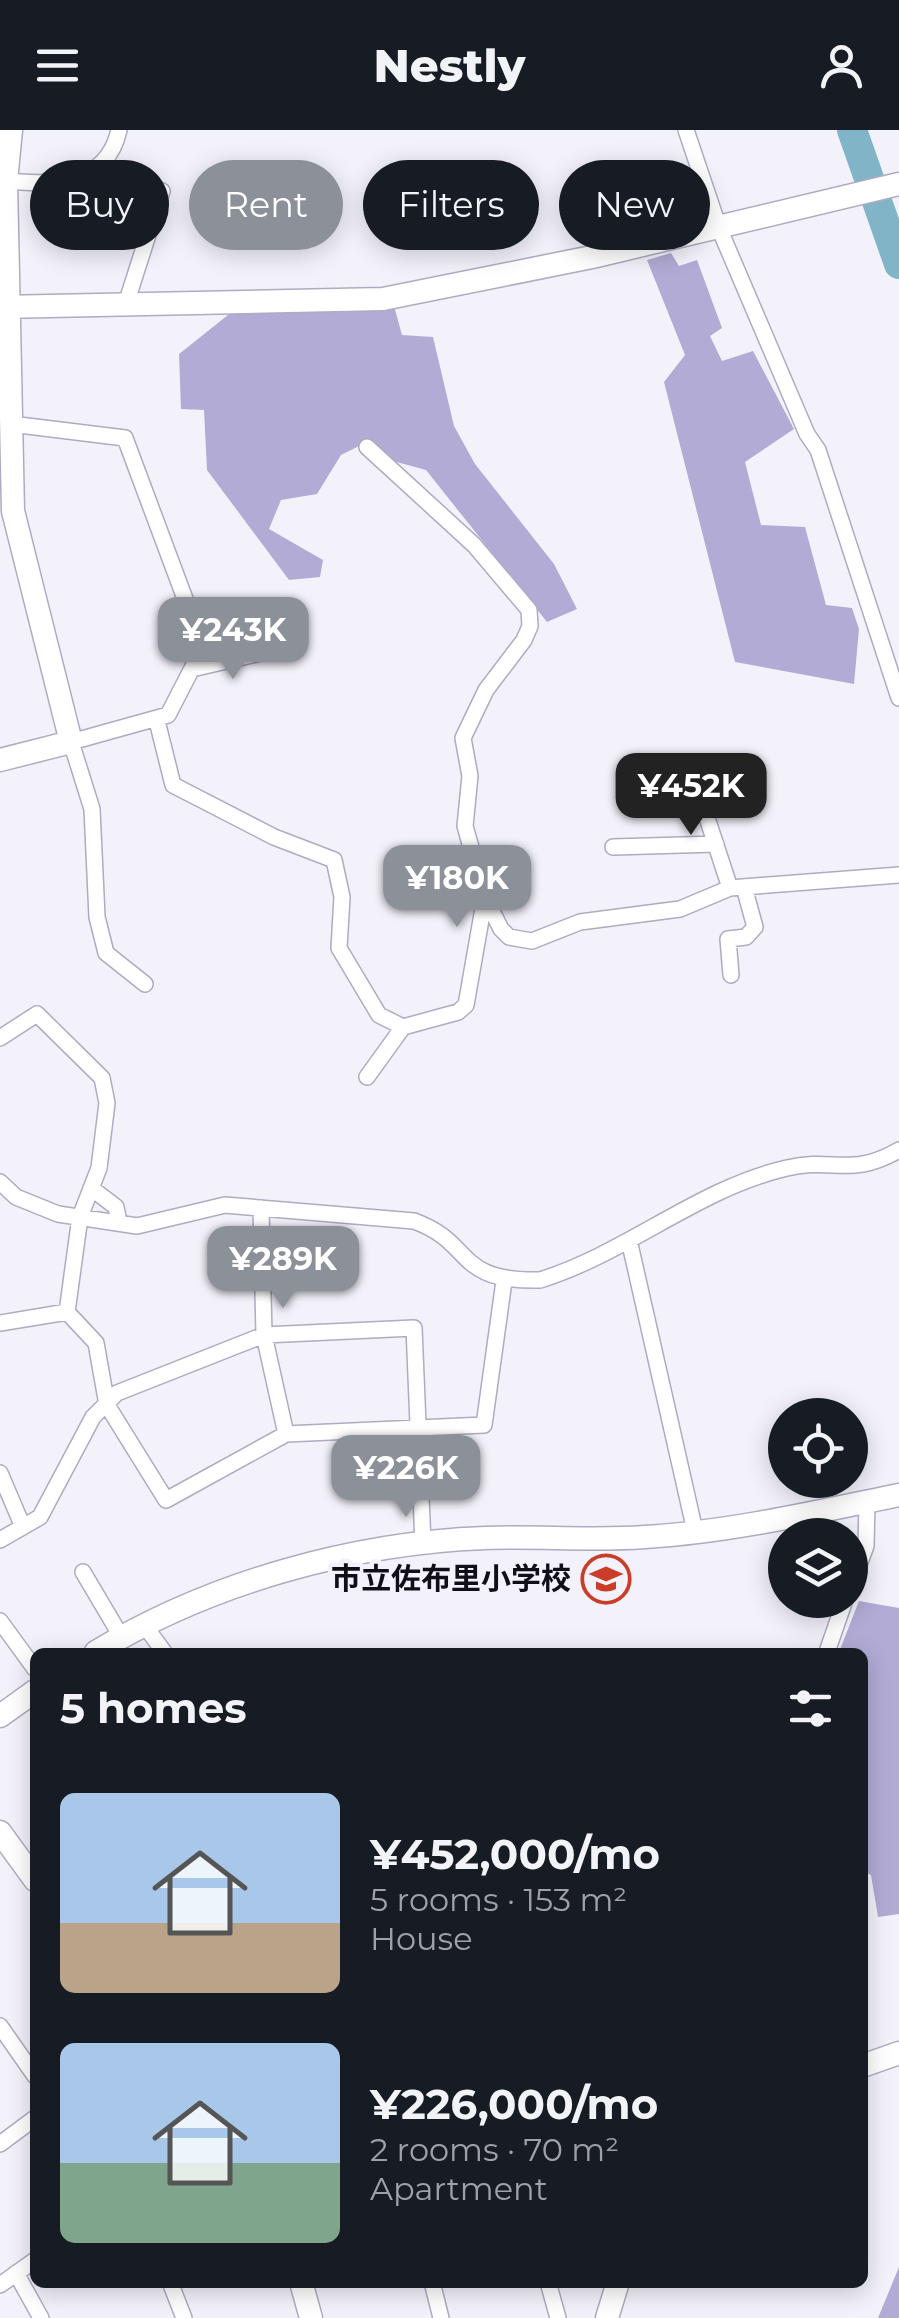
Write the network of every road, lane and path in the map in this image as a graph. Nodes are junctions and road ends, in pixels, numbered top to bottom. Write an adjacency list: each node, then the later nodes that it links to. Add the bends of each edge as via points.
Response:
1 (11, 130): 5 (street)
2 (119, 130): 4 (street)
3 (686, 130): 8 (street)
4 (104, 160)
5 (3, 180): 6 (street); 10 (street)
6 (30, 181)
7 (899, 184): 8 (street)
8 (719, 228): 11 (street, via 383,299); 16 (street, via 818,450)
9 (143, 250): 11 (street)
10 (4, 307): 11 (street); 12 (street)
11 (125, 308)
12 (11, 424): 15 (street, via 125,438 204,647); 18 (street, via 13,512)
13 (367, 447): 25 (street, via 474,545 529,610 524,640 486,690 464,738 470,776 465,826)
14 (265, 652): 15 (street)
15 (192, 669): 17 (street, via 168,714)
16 (899, 698)
17 (157, 721): 18 (street); 28 (street, via 173,785 334,860 342,897 340,948 378,1015)
18 (71, 742): 19 (street); 27 (street, via 92,809 97,917 106,953)
19 (0, 760)
20 (692, 775): 21 (street)
21 (716, 844): 22 (street); 24 (street)
22 (613, 848)
23 (899, 875): 24 (street)
24 (737, 887): 25 (street, via 680,908 580,922 532,941 500,929); 26 (street, via 756,927 746,937 728,939)
25 (485, 896): 28 (street, via 466,1004)
26 (731, 974)
27 (145, 984)
28 (402, 1027): 30 (street)
29 (0, 1038): 33 (street, via 38,1014 102,1078 108,1119)
30 (367, 1077)
31 (899, 1150): 37 (street, via 864,1167 808,1164 752,1178)
32 (0, 1182): 35 (street, via 37,1207)
33 (91, 1188): 35 (street); 36 (street, via 116,1207)
34 (261, 1208): 36 (street, via 225,1204 137,1226); 38 (street, via 414,1221 432,1227 485,1275); 41 (street)
35 (80, 1217): 36 (street); 39 (street)
36 (120, 1222)
37 (628, 1240): 38 (street, via 553,1276); 50 (street)
38 (504, 1281): 43 (street, via 484,1425)
39 (67, 1312): 40 (street); 42 (street, via 96,1343)
40 (0, 1322)
41 (264, 1335): 42 (street); 43 (street, via 414,1328); 44 (street)
42 (106, 1402): 44 (street, via 166,1500); 49 (street, via 40,1517)
43 (418, 1428): 44 (street); 52 (street)
44 (286, 1434)
45 (0, 1473): 49 (street)
46 (899, 1495): 47 (street)
47 (867, 1502): 48 (street); 50 (street)
48 (867, 1518)
49 (23, 1526): 51 (street)
50 (694, 1531): 52 (street)
51 (0, 1540)
52 (423, 1544): 56 (street, via 309,1565)
53 (82, 1572): 57 (street)
54 (839, 1618): 60 (street)
55 (0, 1621): 61 (street)
56 (144, 1626): 57 (street); 59 (street)
57 (122, 1638): 58 (street)
58 (103, 1648)
59 (161, 1648)
60 (828, 1648)
61 (30, 1662)
62 (30, 1695): 63 (street)
63 (0, 1716)
64 (0, 1832): 65 (street)
65 (30, 1873)
66 (0, 2026): 69 (street)
67 (899, 2053): 68 (street)
68 (868, 2064)
69 (30, 2069)
70 (30, 2122): 71 (street)
71 (0, 2144)
72 (30, 2263): 73 (street)
73 (16, 2273): 74 (street); 80 (street)
74 (0, 2285)
75 (172, 2288): 81 (street)
76 (303, 2288): 82 (street)
77 (434, 2288): 83 (street)
78 (550, 2288): 84 (street)
79 (616, 2288): 85 (street)
80 (41, 2318)
81 (184, 2318)
82 (312, 2318)
83 (441, 2318)
84 (558, 2318)
85 (607, 2318)

